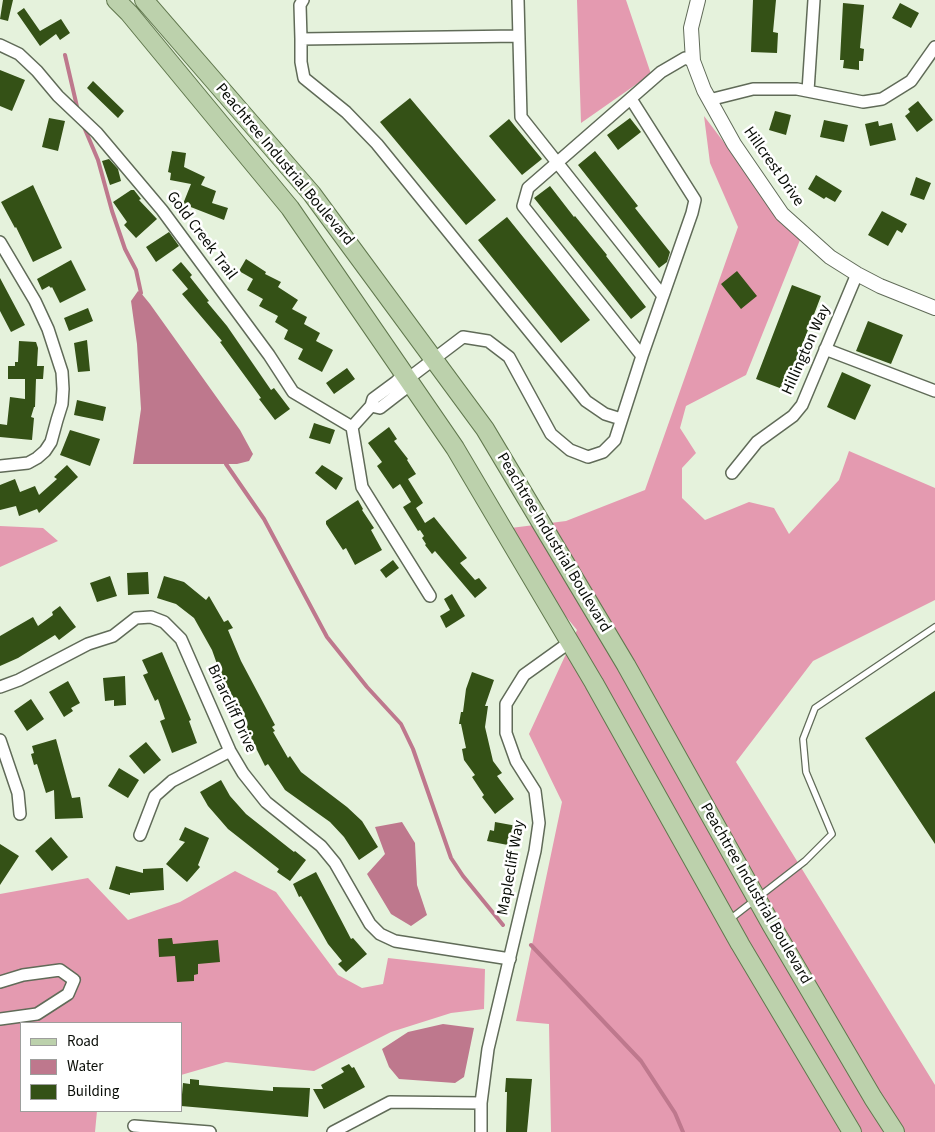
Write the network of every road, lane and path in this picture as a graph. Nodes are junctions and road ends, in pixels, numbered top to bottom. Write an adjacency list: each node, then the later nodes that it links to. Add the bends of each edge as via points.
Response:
1 (116, 0): 23 (main road, Peachtree Industrial Boulevard, via 290,208)
2 (144, 0): 22 (main road, Peachtree Industrial Boulevard, via 312,194)
3 (303, 0): 8 (street, via 300,5)
4 (518, 0): 7 (street)
5 (698, 0): 11 (street, Hillcrest Drive, via 691,28)
6 (814, 0): 12 (street)
7 (519, 36): 8 (street); 15 (street, via 521,118)
8 (301, 39): 25 (street, via 304,78 346,112 377,144 586,401 605,414)
9 (0, 45): 26 (street, Gold Creek Trail, via 19,54 37,71 97,133 151,196 293,392)
10 (935, 47): 12 (street, via 911,81 882,99 863,102)
11 (693, 61): 13 (street, via 685,58 660,72); 14 (street, Hillcrest Drive)
12 (808, 92): 14 (street, via 753,89)
13 (631, 99): 15 (street); 18 (street, via 695,200)
14 (709, 100): 17 (street, Hillcrest Drive, via 734,144 782,214 830,257)
15 (557, 163): 18 (street); 21 (street, via 528,188 523,206)
16 (0, 244): 27 (street, via 48,329 62,372 63,389 62,404 45,451 28,463)
17 (858, 274): 19 (street, Hillcrest Drive); 20 (street, Hillington Way)
18 (663, 296): 21 (street)
19 (935, 308)
20 (826, 349): 24 (street); 28 (street, Hillington Way, via 802,405 793,416 758,442)
21 (642, 356): 25 (street)
22 (435, 359): 23 (street); 25 (street, via 463,337 488,341 509,357 551,434 570,450 588,457 604,452 615,440); 37 (main road, Peachtree Industrial Boulevard, via 485,429 621,657)
23 (407, 380): 26 (street, via 398,380 373,399 371,406); 31 (main road, Peachtree Industrial Boulevard, via 455,448)
24 (935, 391)
25 (621, 419)
26 (352, 427): 29 (street, via 362,487)
27 (0, 466)
28 (732, 473)
29 (430, 596)
30 (935, 627): 37 (lane, via 815,708 803,739 806,772 832,834)
31 (570, 642): 38 (main road, Peachtree Industrial Boulevard); 39 (street, Maplecliff Way, via 524,675 506,704 506,733 516,761 535,791 539,823)
32 (0, 687): 34 (street, Briarcliff Drive, via 88,644 114,636 136,618 151,617 164,622 181,639)
33 (0, 740): 35 (street, via 18,793)
34 (230, 751): 36 (street, via 172,781 155,796); 39 (street, Briarcliff Drive, via 266,802 322,846 370,924 380,934 395,941)
35 (20, 814)
36 (140, 835)
37 (757, 900): 38 (lane); 49 (main road, Peachtree Industrial Boulevard)
38 (728, 922): 48 (main road, Peachtree Industrial Boulevard)
39 (510, 959): 42 (street, Maplecliff Way, via 488,1049)
40 (0, 982): 41 (street, via 60,970 74,980 68,994 37,1014)
41 (0, 1019)
42 (480, 1103): 46 (street, via 390,1102); 47 (street, Maplecliff Way)
43 (134, 1126): 44 (street)
44 (179, 1131): 45 (street)
45 (210, 1132)
46 (333, 1132)
47 (481, 1132)
48 (852, 1132)
49 (895, 1132)

